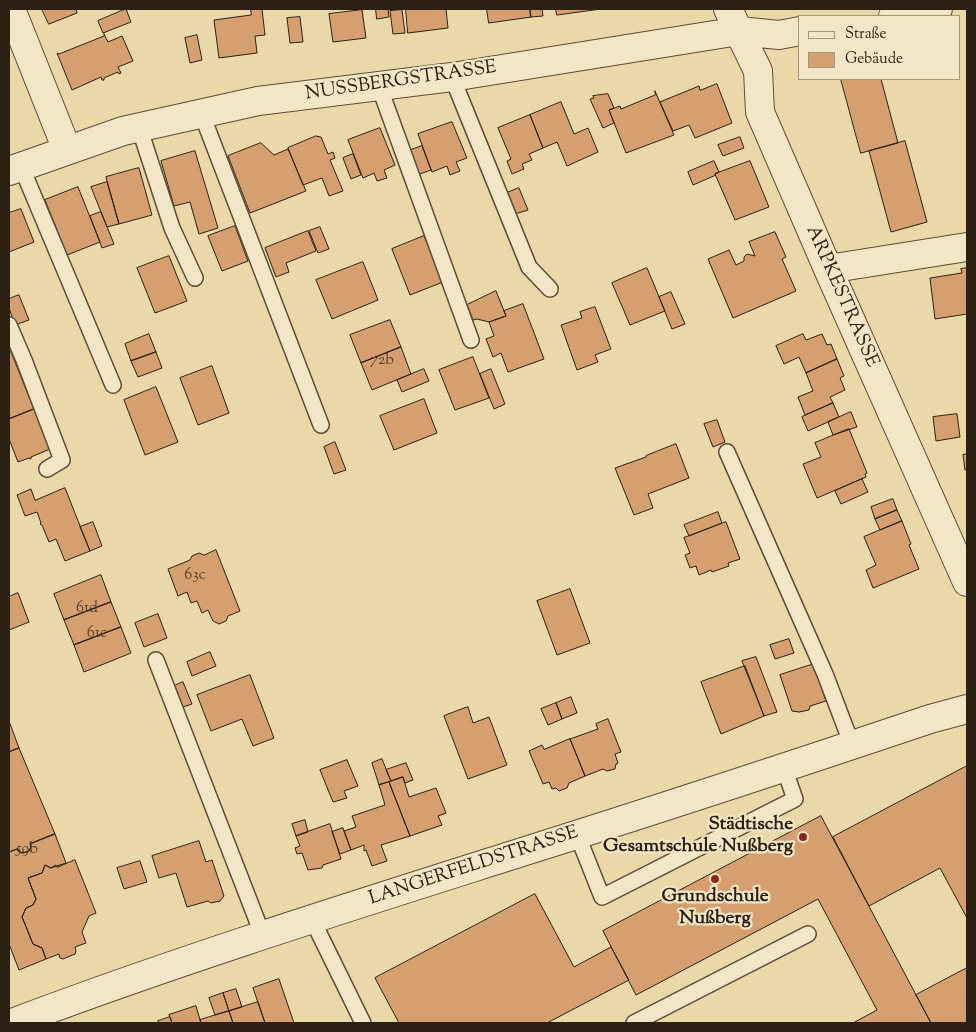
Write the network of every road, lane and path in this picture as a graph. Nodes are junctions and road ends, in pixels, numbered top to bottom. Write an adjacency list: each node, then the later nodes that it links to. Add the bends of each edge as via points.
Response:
1 (11, 9): 10 (street)
2 (938, 9): 3 (street)
3 (899, 15)
4 (733, 20): 5 (street, NUSSBERGSTRASSE, via 778,35); 6 (street, NUSSBERGSTRASSE); 13 (street, ARPKESTRASSE, via 758,71 760,112)
5 (798, 31)
6 (452, 76): 7 (street, NUSSBERGSTRASSE); 15 (lane, via 529,267)
7 (379, 86): 8 (street, NUSSBERGSTRASSE, via 258,101); 17 (lane)
8 (201, 112): 9 (street, NUSSBERGSTRASSE); 19 (lane)
9 (139, 127): 10 (street, NUSSBERGSTRASSE); 14 (lane, via 172,228)
10 (67, 150): 11 (street, NUSSBERGSTRASSE)
11 (15, 168): 18 (lane)
12 (967, 247): 13 (street)
13 (828, 269): 22 (street, ARPKESTRASSE)
14 (195, 278)
15 (550, 288)
16 (9, 325): 21 (lane, via 62,460)
17 (470, 340)
18 (113, 385)
19 (321, 426)
20 (727, 452): 25 (lane, via 825,674)
21 (47, 469)
22 (965, 571)
23 (156, 660): 30 (lane)
24 (967, 709): 25 (street, LANGERFELDSTRASSE)
25 (852, 745): 26 (street, LANGERFELDSTRASSE)
26 (784, 768): 27 (street, LANGERFELDSTRASSE); 27 (lane, via 794,799 602,897)
27 (577, 834): 28 (street, LANGERFELDSTRASSE)
28 (312, 919): 30 (street, LANGERFELDSTRASSE); 32 (lane)
29 (808, 934): 33 (lane)
30 (264, 936): 31 (street, LANGERFELDSTRASSE)
31 (12, 1023)
32 (363, 1023)
33 (634, 1023)

